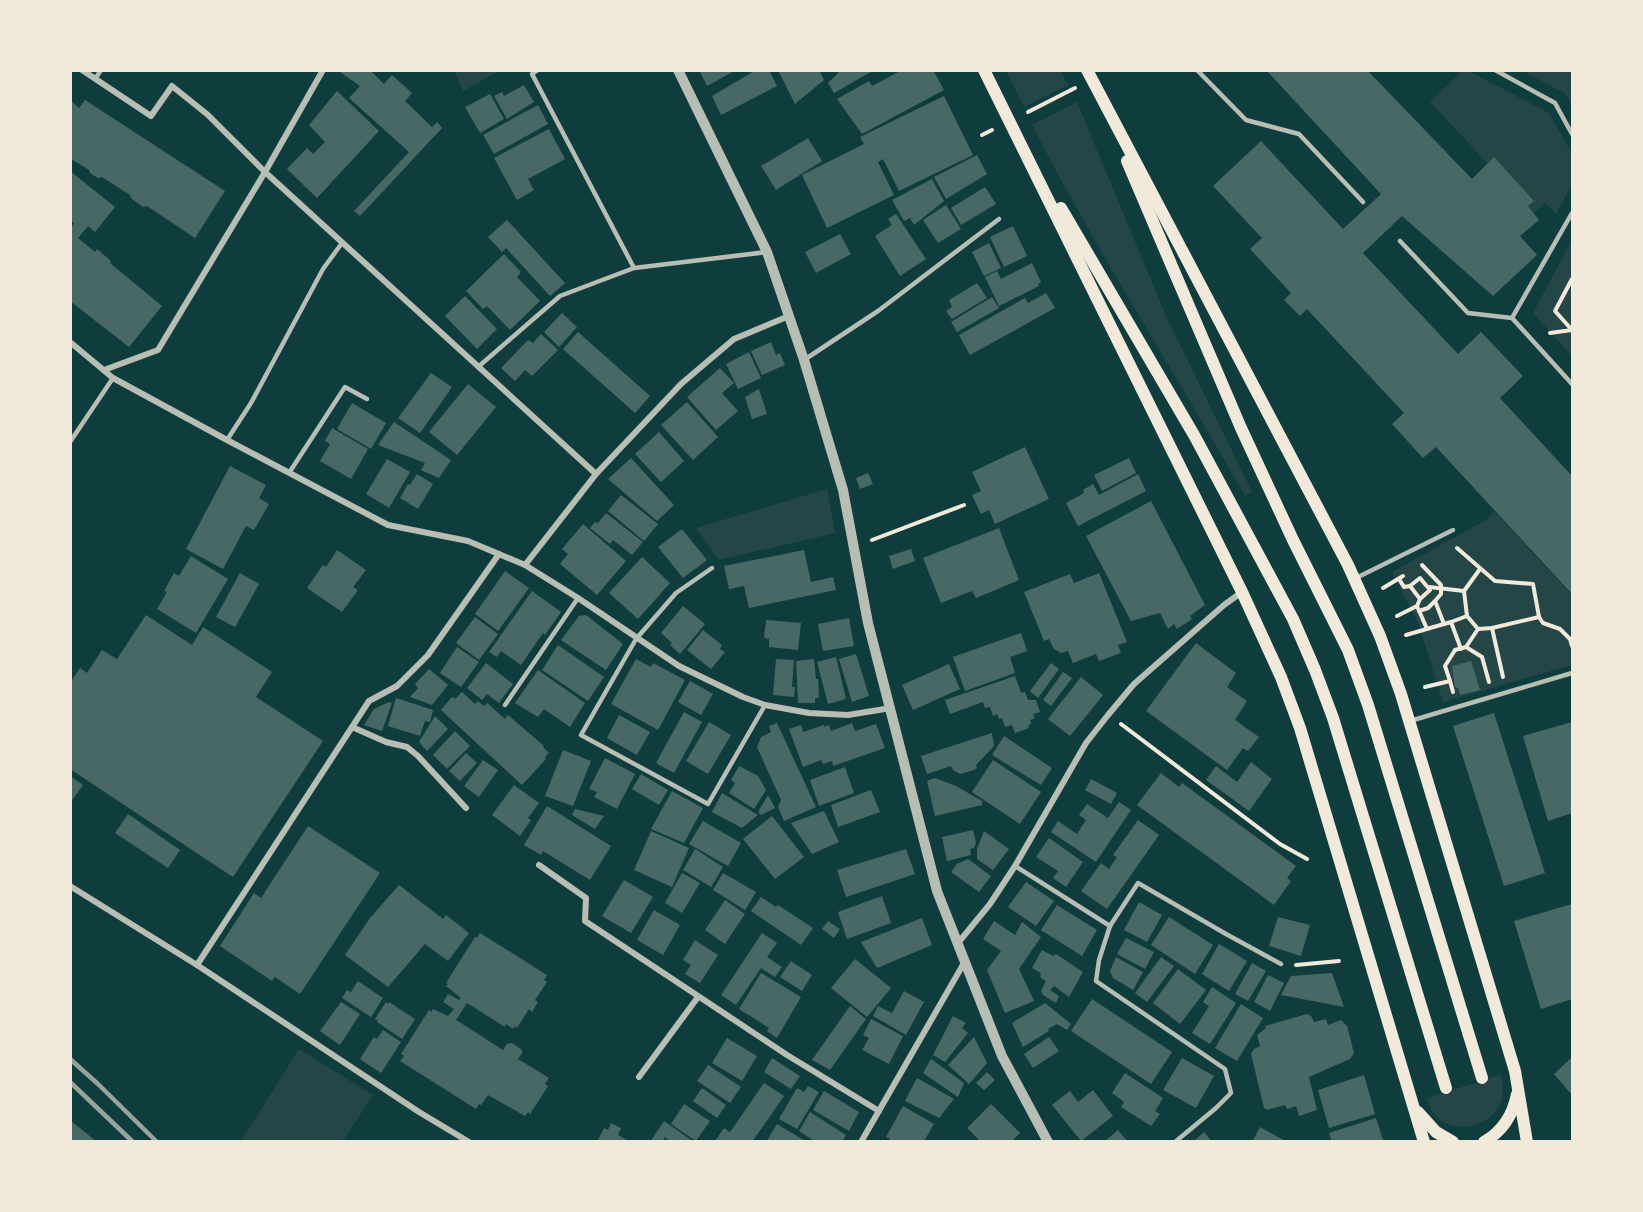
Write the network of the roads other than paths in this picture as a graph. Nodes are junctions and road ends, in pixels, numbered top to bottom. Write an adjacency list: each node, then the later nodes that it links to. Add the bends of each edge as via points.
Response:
1 (82, 70): 10 (street)
2 (101, 70): 10 (lane)
3 (323, 70): 13 (street)
4 (538, 70): 20 (lane, via 532,74)
5 (678, 70): 19 (street)
6 (984, 70): 11 (main road)
7 (1197, 70): 14 (lane, via 1246,120 1299,134)
8 (1495, 70): 12 (lane, via 1555,103)
9 (1090, 75): 38 (main road); 59 (main road, via 1241,428 1348,650)
10 (95, 79): 13 (street, via 151,116 172,86 208,115)
11 (1010, 121): 39 (main road); 61 (main road, via 1194,435 1293,619 1333,718)
12 (1572, 134)
13 (265, 172): 18 (street); 26 (street, via 158,350)
14 (1363, 202)
15 (1572, 213): 22 (lane)
16 (999, 219): 24 (lane, via 878,311)
17 (1400, 241): 22 (lane, via 1468,313)
18 (342, 243): 25 (street); 30 (lane, via 323,269)
19 (766, 252): 20 (lane); 21 (street)
20 (634, 268): 25 (lane, via 560,296)
21 (789, 316): 24 (street); 33 (street, via 734,339 681,384)
22 (1512, 318): 28 (lane)
23 (70, 342): 26 (street)
24 (804, 360): 45 (street, via 843,490 868,623)
25 (478, 367): 33 (street)
26 (104, 370): 27 (street)
27 (113, 378): 30 (street); 31 (lane)
28 (1572, 384)
29 (367, 399): 32 (lane, via 345,387)
30 (227, 440): 32 (street)
31 (70, 442)
32 (289, 473): 35 (street, via 388,525 468,541)
33 (596, 474): 36 (street)
34 (1453, 530): 38 (lane)
35 (499, 554): 36 (street); 47 (street, via 428,656 397,686 369,701)
36 (525, 565): 40 (street)
37 (712, 568): 41 (lane, via 676,592)
38 (1354, 579): 46 (main road, via 1380,636)
39 (1242, 592): 50 (street, via 1134,684 1108,715 1086,743); 62 (main road, via 1300,728)
40 (578, 598): 41 (street); 43 (lane)
41 (636, 639): 44 (street, via 679,666); 44 (lane, via 581,735 708,804)
42 (1572, 673): 46 (lane)
43 (505, 705)
44 (765, 705): 45 (street, via 848,715)
45 (891, 708): 53 (street, via 937,891)
46 (1410, 721): 60 (main road)
47 (352, 727): 48 (street, via 407,747); 56 (street)
48 (466, 808)
49 (539, 865): 57 (street, via 586,898 585,921)
50 (1015, 866): 52 (lane); 53 (street)
51 (70, 886): 56 (street)
52 (1110, 926): 55 (lane, via 1138,883); 67 (lane, via 1096,981 1225,1069 1231,1093)
53 (958, 944): 54 (street)
54 (965, 963): 63 (street); 66 (street, via 1002,1056)
55 (1281, 964)
56 (197, 965): 64 (street)
57 (698, 997): 58 (street); 63 (street)
58 (639, 1077)
59 (1482, 1078)
60 (1517, 1087): 70 (main road, via 1514,1109 1506,1124); 71 (main road)
61 (1446, 1088)
62 (1413, 1105): 68 (main road); 69 (main road, via 1427,1124)
63 (879, 1111): 65 (street)
64 (468, 1142)
65 (861, 1142)
66 (1048, 1142)
67 (1175, 1142)
68 (1424, 1142)
69 (1453, 1142)
70 (1484, 1142)
71 (1527, 1142)

